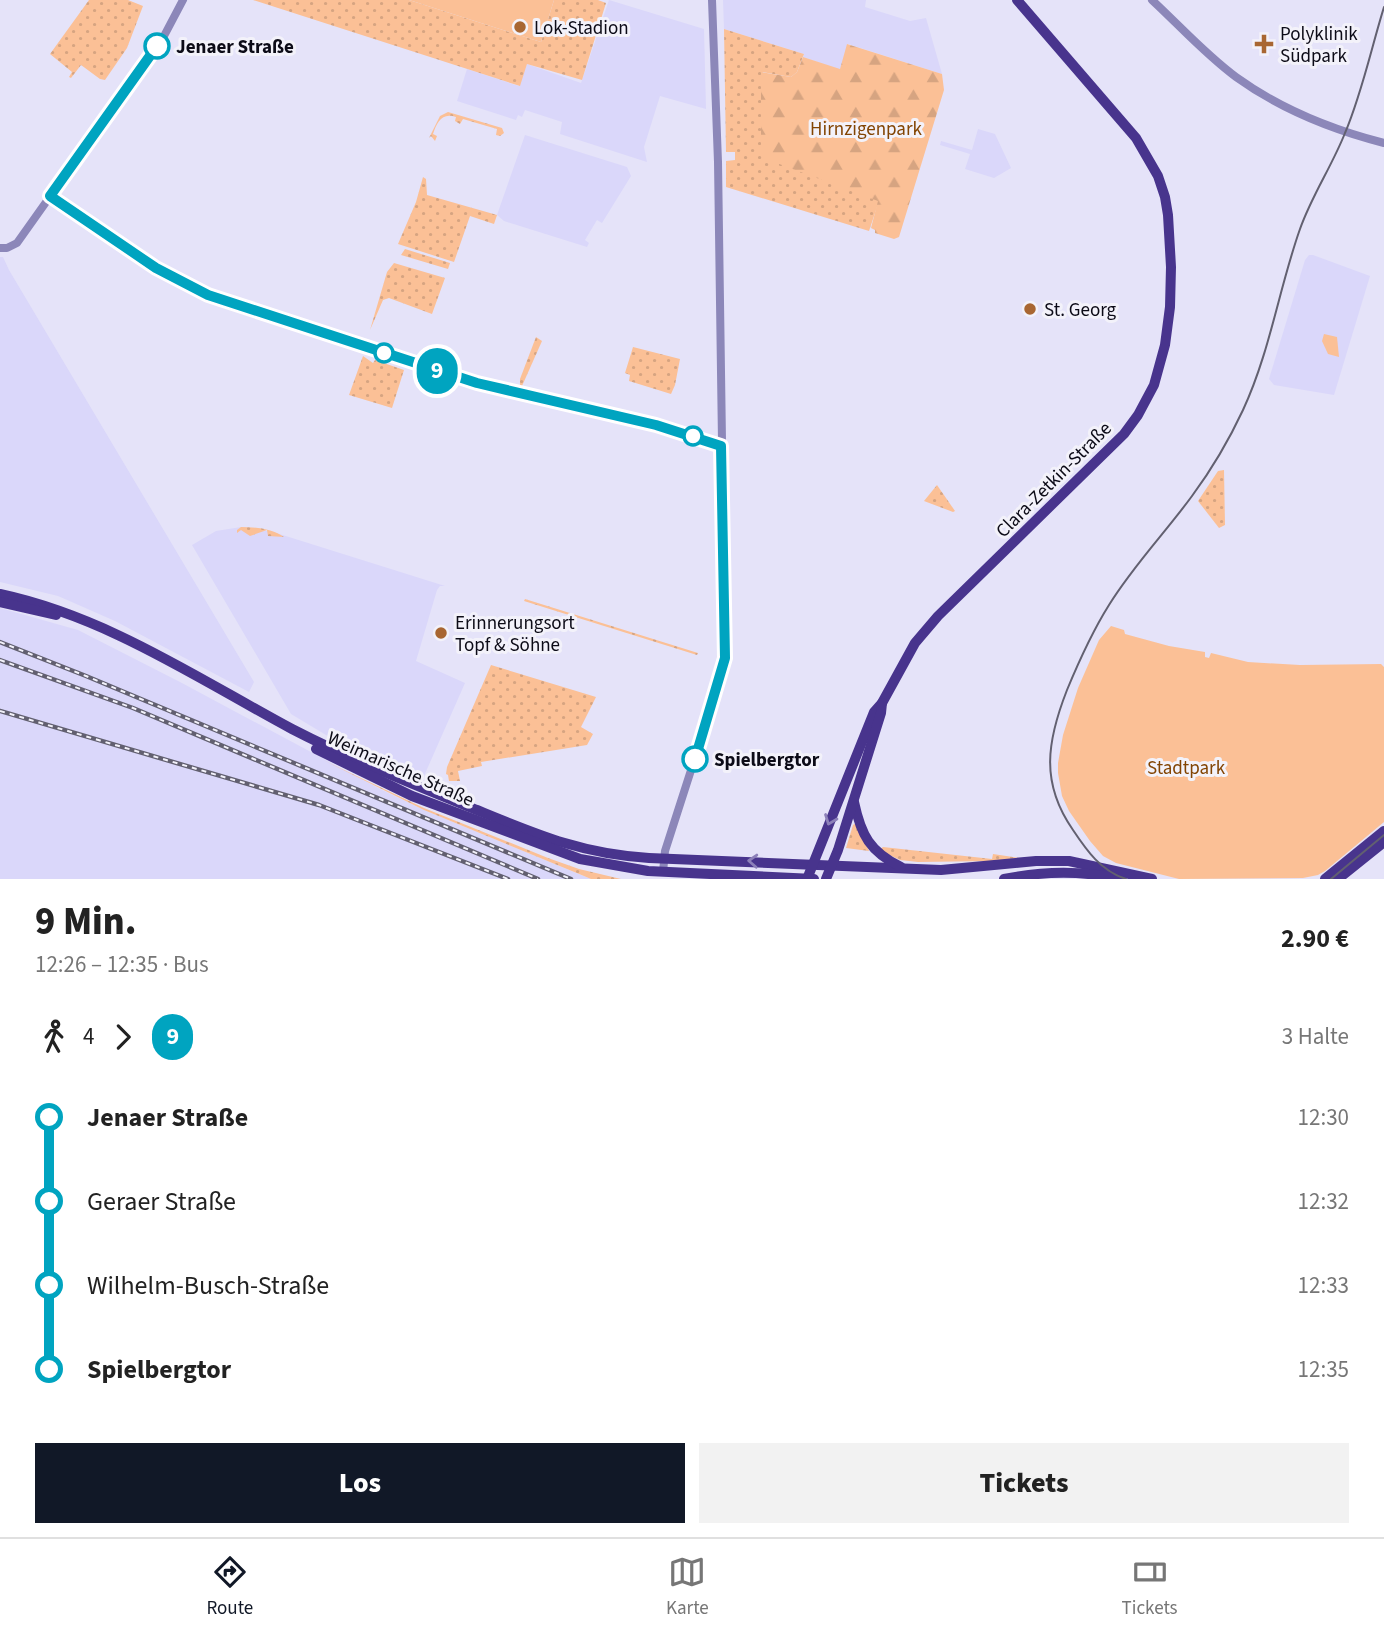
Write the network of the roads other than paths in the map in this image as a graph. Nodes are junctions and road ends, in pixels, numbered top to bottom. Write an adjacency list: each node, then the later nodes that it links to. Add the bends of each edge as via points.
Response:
1 (183, 0): 8 (street, via 164,36)
2 (712, 0): 10 (street)
3 (1017, 0): 6 (main road, Clara-Zetkin-Straße)
4 (1026, 0): 6 (main road, Clara-Zetkin-Straße)
5 (1152, 0): 7 (street, via 1236,77 1288,107)
6 (1045, 33): 13 (main road, Clara-Zetkin-Straße, via 1122,119 1160,181 1168,215 1171,267 1170,307 1159,370 1145,403 1124,434 927,629 905,657)
7 (1384, 143)
8 (50, 196): 9 (street, via 17,243); 10 (street, via 156,268 208,295 477,383 656,425)
9 (0, 248)
10 (721, 446): 17 (street, via 725,658)
11 (0, 594): 17 (main road, Weimarische Straße, via 56,608 105,628 318,742 544,837 598,853)
12 (0, 602): 21 (main road, Weimarische Straße, via 52,614 99,632 418,799 580,859)
13 (882, 703): 14 (main road, Clara-Zetkin-Straße); 18 (main road, Clara-Zetkin-Straße, one-way to 18, via 870,720)
14 (853, 799): 19 (main road, Clara-Zetkin-Straße); 20 (main road, via 875,852)
15 (1384, 831): 29 (main road)
16 (1384, 842): 30 (main road)
17 (664, 858): 18 (main road, Weimarische Straße, one-way to 17); 21 (street)
18 (813, 864): 19 (main road); 23 (main road, Clara-Zetkin-Straße)
19 (832, 865): 20 (main road); 25 (main road, Clara-Zetkin-Straße)
20 (904, 869): 28 (main road, via 1069,861)
21 (663, 872): 22 (main road, Weimarische Straße)
22 (756, 878): 23 (main road, Weimarische Straße)
23 (808, 879): 24 (main road, Weimarische Straße)
24 (814, 879)
25 (826, 879)
26 (1004, 879): 27 (main road, via 1070,871)
27 (1119, 879)
28 (1152, 879)
29 (1325, 879)
30 (1338, 879)

